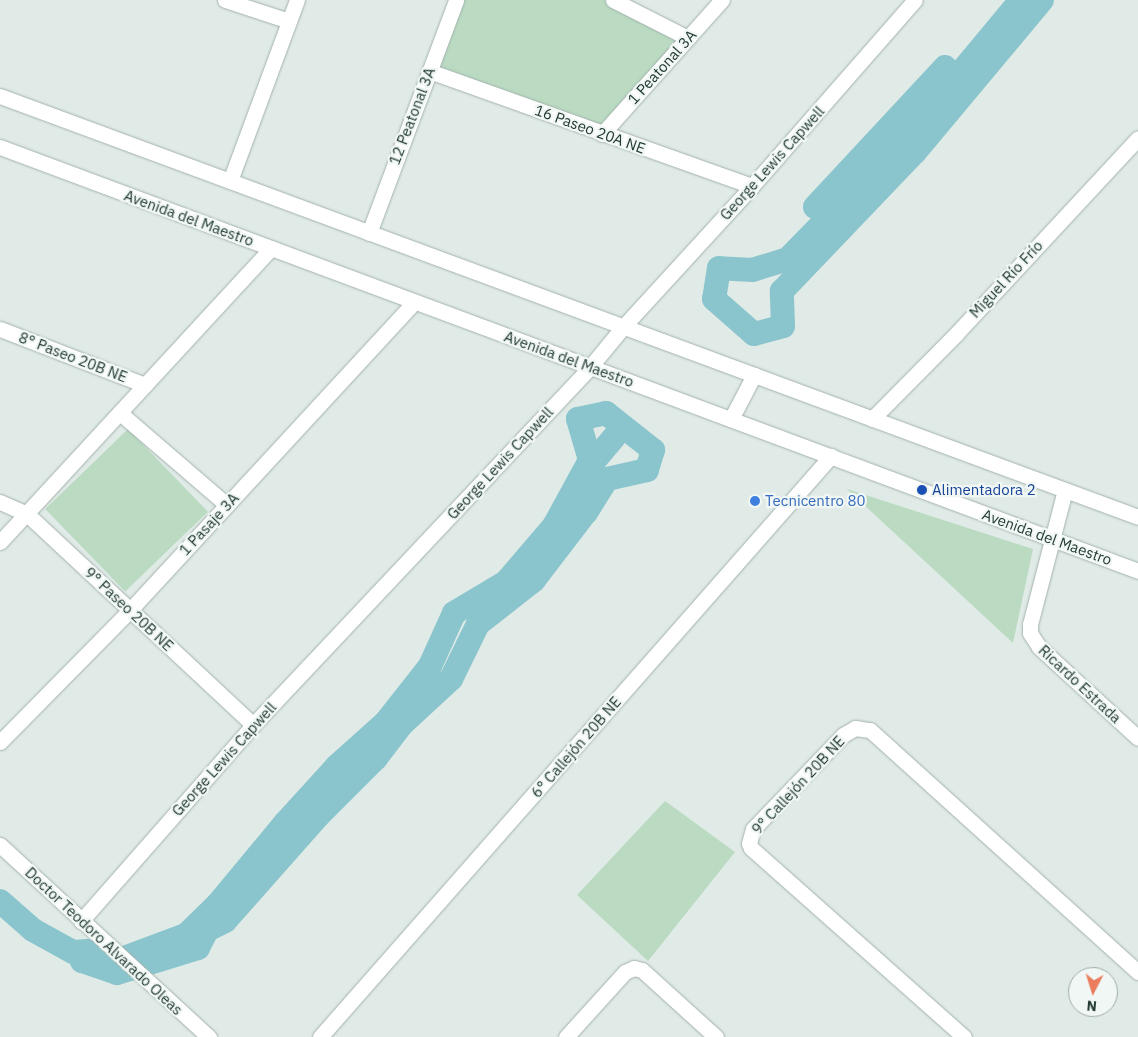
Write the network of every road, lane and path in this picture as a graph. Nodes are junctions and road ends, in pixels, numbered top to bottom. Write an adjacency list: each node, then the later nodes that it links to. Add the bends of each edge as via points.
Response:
1 (225, 0): 7 (street)
2 (296, 0): 7 (street)
3 (456, 0): 9 (street, 12 Peatonal 3A)
4 (613, 0): 8 (street)
5 (722, 0): 8 (street, 1 Peatonal 3A)
6 (915, 0): 15 (street, George Lewis Capwell)
7 (289, 21): 14 (street)
8 (688, 38): 11 (street, 1 Peatonal 3A)
9 (429, 71): 11 (street, 16 Paseo 20A NE); 16 (street, 12 Peatonal 3A)
10 (0, 96): 14 (street)
11 (602, 134): 15 (street, 16 Paseo 20A NE)
12 (1138, 138): 26 (street, Miguel Río Frío, via 956,334)
13 (0, 147): 17 (street, Avenida del Maestro)
14 (230, 181): 16 (street)
15 (752, 186): 19 (street, George Lewis Capwell)
16 (369, 233): 19 (street)
17 (271, 248): 18 (street, Avenida del Maestro); 23 (street)
18 (414, 302): 21 (street, Avenida del Maestro); 30 (street, 1 Pasaje 3A)
19 (623, 326): 21 (street, George Lewis Capwell); 22 (street)
20 (0, 329): 23 (street, 8° Paseo 20B NE)
21 (590, 366): 25 (street, Avenida del Maestro); 37 (street, George Lewis Capwell)
22 (754, 375): 25 (street); 26 (street)
23 (145, 386): 24 (street)
24 (120, 413): 30 (street); 31 (street)
25 (730, 419): 27 (street, Avenida del Maestro)
26 (872, 419): 28 (street)
27 (831, 456): 33 (street, Avenida del Maestro); 44 (street, 6° Callejón 20B NE)
28 (1065, 490): 32 (street); 33 (street)
29 (0, 502): 31 (street, 9° Paseo 20B NE)
30 (226, 505): 36 (street, 1 Pasaje 3A)
31 (27, 514): 34 (street); 36 (street, 9° Paseo 20B NE)
32 (1138, 517)
33 (1054, 539): 35 (street, Avenida del Maestro); 38 (street, Ricardo Estrada, via 1030,624 1034,641)
34 (0, 542)
35 (1138, 570)
36 (130, 610): 37 (street, 9° Paseo 20B NE); 39 (street, 1 Pasaje 3A)
37 (253, 725): 41 (street, George Lewis Capwell)
38 (1138, 738)
39 (0, 742)
40 (0, 845): 41 (street, Doctor Teodoro Alvarado Oleas)
41 (80, 921): 43 (street, Doctor Teodoro Alvarado Oleas)
42 (1138, 972): 47 (street, 9° Callejón 20B NE, via 870,730 856,728 843,735 753,829 749,843)
43 (209, 1037)
44 (320, 1037)
45 (566, 1037): 46 (street, via 626,972 634,968 642,970)
46 (716, 1037)
47 (964, 1037)

